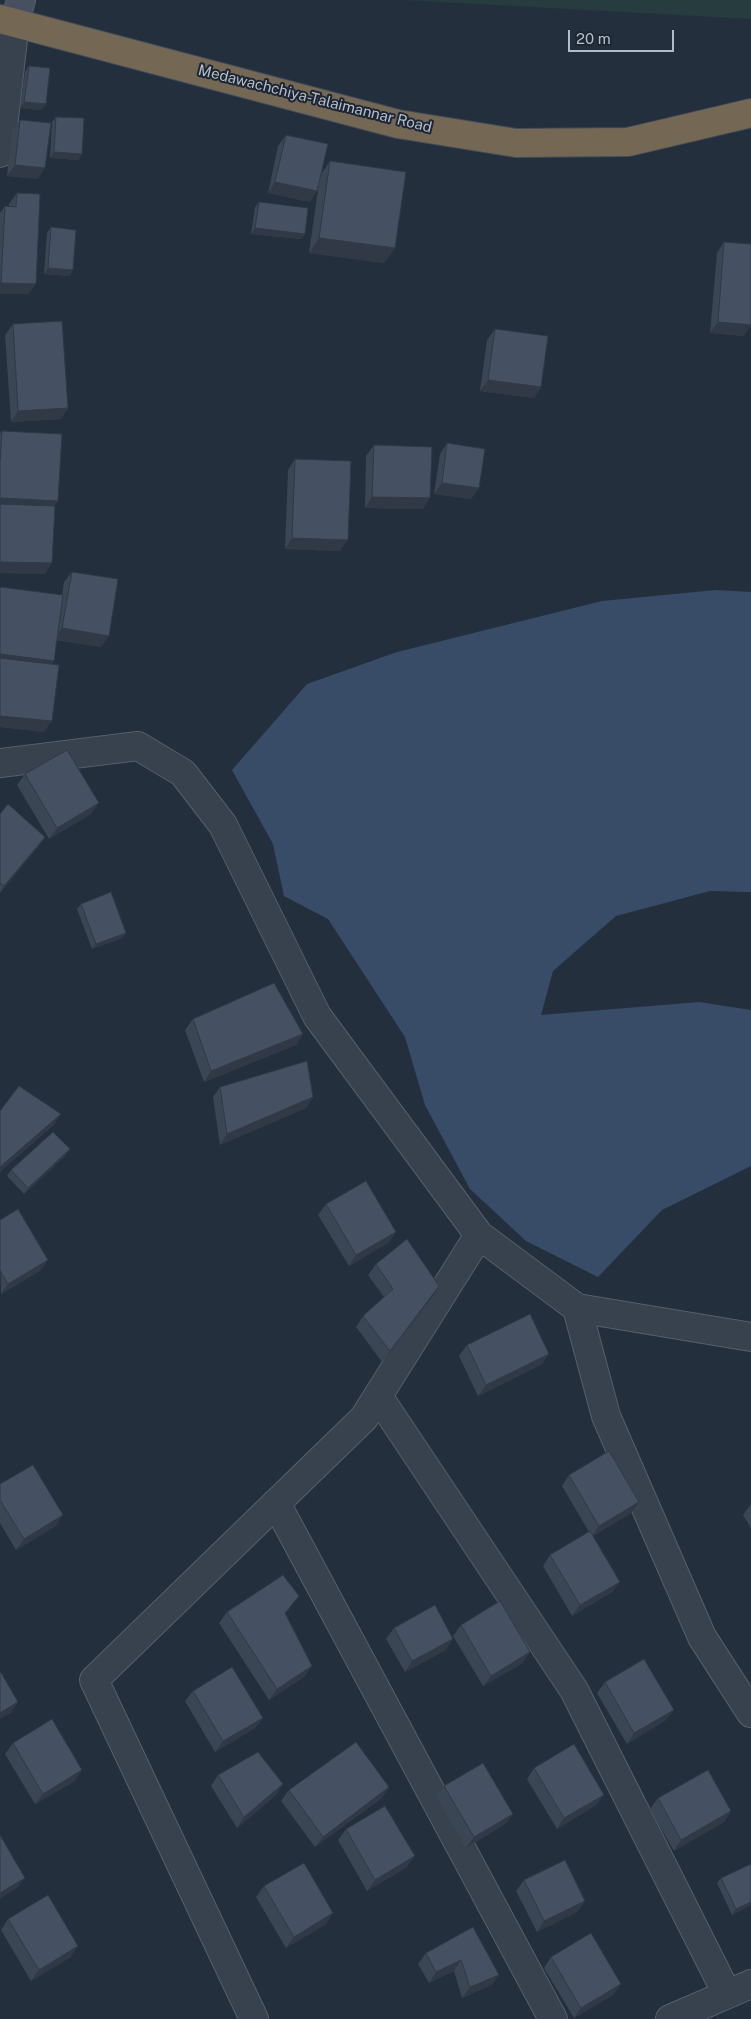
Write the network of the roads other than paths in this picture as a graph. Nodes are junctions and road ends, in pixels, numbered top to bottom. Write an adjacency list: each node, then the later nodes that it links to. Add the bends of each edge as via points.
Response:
1 (12, 14): 2 (highway, Medawachchiya-Talaimannar Road, via 398,124 516,143 628,142); 3 (street)
2 (751, 113)
3 (0, 153)
4 (0, 763): 5 (street, via 138,746 183,773 223,825 317,1016)
5 (479, 1236): 6 (street); 8 (street)
6 (577, 1308): 7 (street); 10 (street, via 610,1425 702,1637)
7 (751, 1337)
8 (378, 1396): 9 (street, via 364,1418); 11 (street, via 574,1690)
9 (276, 1504): 12 (street, via 94,1680); 13 (street)
10 (751, 1713)
11 (739, 1989): 14 (street)
12 (254, 2019)
13 (553, 2019)
14 (670, 2019)

